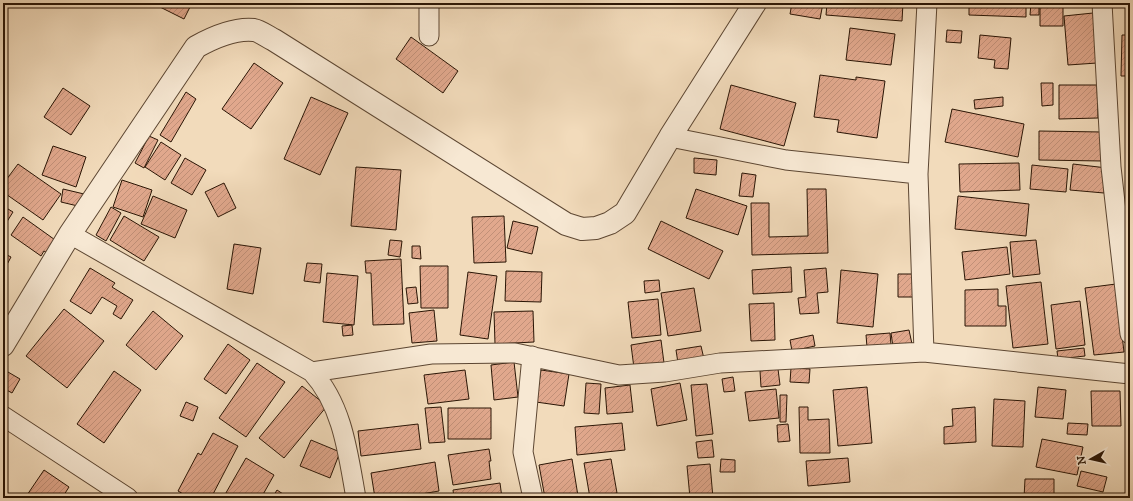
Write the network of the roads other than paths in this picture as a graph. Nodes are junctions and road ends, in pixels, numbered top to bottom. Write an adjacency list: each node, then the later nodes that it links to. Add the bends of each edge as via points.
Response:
1 (429, 3): 5 (street)
2 (755, 3): 6 (street)
3 (927, 3): 7 (street)
4 (1102, 3): 9 (street, via 1111,167)
5 (429, 36)
6 (670, 137): 7 (street, via 786,160); 8 (street, via 625,213 610,223 582,229 566,224 274,40 254,30 239,31 214,37 196,47)
7 (918, 174): 11 (street)
8 (70, 234): 10 (street); 13 (street)
9 (1130, 334)
10 (3, 345)
11 (924, 352): 12 (street, via 720,363 665,372 619,375); 14 (street)
12 (532, 356): 13 (street, via 515,353 431,354); 18 (street, via 523,452)
13 (320, 374): 17 (street, via 343,432)
14 (1130, 374)
15 (3, 416): 16 (street)
16 (128, 498)
17 (356, 498)
18 (533, 498)

